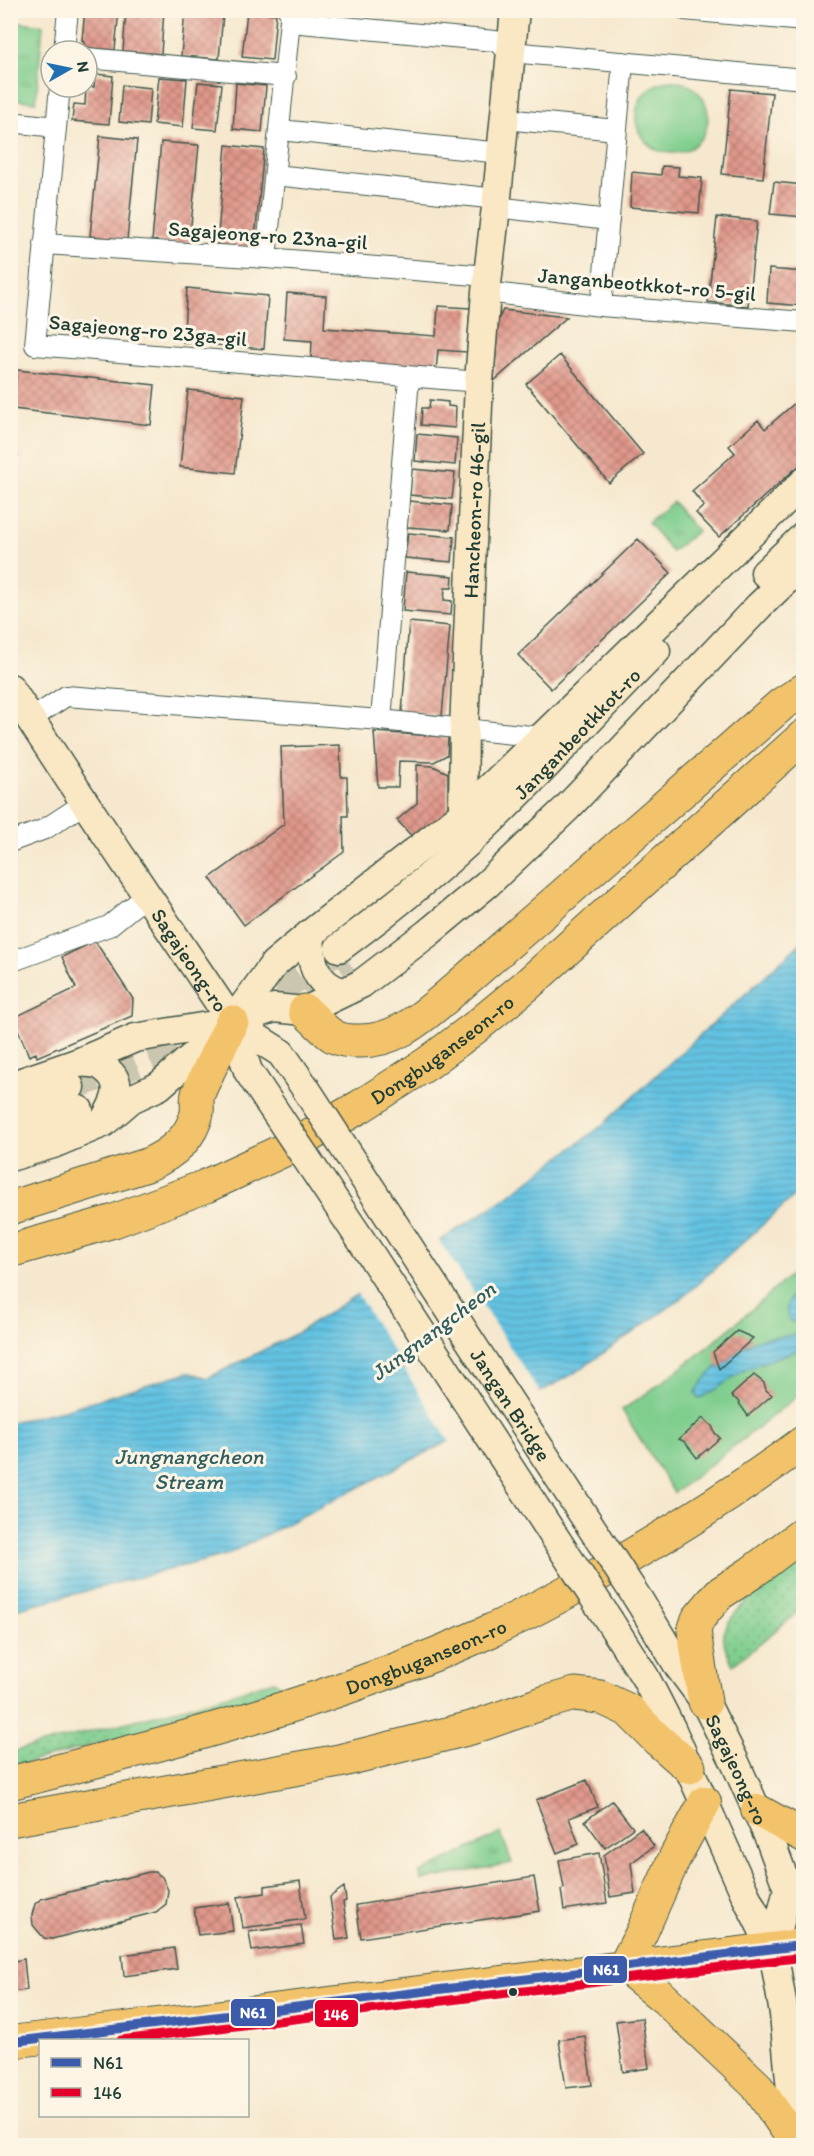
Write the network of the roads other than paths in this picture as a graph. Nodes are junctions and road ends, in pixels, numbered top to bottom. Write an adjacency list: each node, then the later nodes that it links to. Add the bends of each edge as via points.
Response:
1 (68, 10): 6 (street)
2 (515, 10): 7 (main road, Hancheon-ro 46-gil)
3 (685, 10): 5 (street)
4 (290, 11): 7 (street, via 301,23 495,41); 10 (street)
5 (804, 21)
6 (65, 39)
7 (511, 52): 9 (street); 13 (main road, Hancheon-ro 46-gil)
8 (99, 59): 10 (street)
9 (622, 62): 11 (street); 17 (street)
10 (286, 76): 16 (street)
11 (804, 78)
12 (59, 99): 15 (street, Sagajeong-ro 23ga-gil)
13 (505, 119): 17 (street); 18 (main road, Hancheon-ro 46-gil)
14 (10, 122): 15 (street)
15 (56, 126): 22 (street, Sagajeong-ro 23ga-gil)
16 (280, 130): 18 (street); 19 (street)
17 (616, 130): 21 (street)
18 (501, 153): 20 (main road, Hancheon-ro 46-gil)
19 (275, 175): 20 (street); 23 (street)
20 (497, 203): 21 (street); 24 (main road, Hancheon-ro 46-gil)
21 (609, 220): 25 (street)
22 (44, 244): 23 (street, Sagajeong-ro 23na-gil); 27 (street, Sagajeong-ro 23ga-gil, via 35,345)
23 (266, 258): 24 (street, Sagajeong-ro 23na-gil)
24 (487, 284): 25 (street, Janganbeotkkot-ro 5-gil); 28 (main road, Hancheon-ro 46-gil)
25 (601, 306): 26 (street, Janganbeotkkot-ro 5-gil)
26 (804, 322)
27 (409, 378): 28 (street, Sagajeong-ro 23ga-gil); 36 (street)
28 (479, 382): 37 (main road, Hancheon-ro 46-gil)
29 (804, 482): 39 (main road)
30 (804, 507): 46 (main road, Janganbeotkkot-ro, via 651,656 530,783 405,898)
31 (804, 536): 46 (main road, Janganbeotkkot-ro, via 742,595 515,834 424,915)
32 (804, 563): 46 (main road, via 567,808 487,884 361,984)
33 (10, 688): 35 (main road, Sagajeong-ro)
34 (804, 690): 47 (highway, via 782,704 406,1029 372,1041 343,1041)
35 (31, 719): 36 (street, via 66,696); 40 (main road, Sagajeong-ro)
36 (381, 720): 37 (street)
37 (464, 729): 39 (street); 41 (main road, Hancheon-ro 46-gil)
38 (804, 736): 57 (highway, Dongbuganseon-ro, via 527,985 428,1063 286,1149 206,1186 114,1221)
39 (541, 737): 41 (main road)
40 (85, 803): 42 (street, via 45,829); 43 (main road, Sagajeong-ro)
41 (464, 814): 44 (main road)
42 (10, 842)
43 (146, 896): 45 (street, Sagajeong-ro, via 109,926); 48 (main road, Sagajeong-ro)
44 (310, 934): 46 (main road, via 312,962 329,987); 48 (main road, via 274,964)
45 (10, 962)
46 (345, 969): 47 (main road)
47 (305, 1011): 48 (main road, via 274,1008)
48 (232, 1022): 50 (main road, Sagajeong-ro, via 281,1053); 51 (main road, via 135,1038); 51 (main road, via 159,1086 132,1099); 52 (main road, Sagajeong-ro, via 248,1071); 56 (highway, via 196,1098 196,1116 175,1149 147,1165)
49 (10, 1086): 51 (main road)
50 (304, 1086): 60 (main road, Jangan Bridge, bridge)
51 (82, 1096): 53 (main road); 54 (main road); 55 (main road, via 53,1143)
52 (272, 1107): 61 (main road, Jangan Bridge, bridge)
53 (10, 1109)
54 (10, 1134)
55 (10, 1157)
56 (10, 1208)
57 (10, 1251)
58 (804, 1442): 64 (highway, Dongbuganseon-ro, via 744,1486 655,1542 490,1631 298,1705)
59 (804, 1533): 62 (highway, via 719,1594 698,1618 694,1631)
60 (640, 1602): 62 (main road, Sagajeong-ro)
61 (610, 1622): 63 (main road, Sagajeong-ro, via 645,1677)
62 (705, 1702): 66 (main road, Sagajeong-ro)
63 (689, 1767): 65 (main road, Sagajeong-ro); 67 (highway, via 628,1710 600,1697 575,1694 459,1731 339,1761)
64 (10, 1783)
65 (705, 1802): 70 (main road, Sagajeong-ro); 71 (main road)
66 (757, 1810): 68 (main road); 70 (main road, Sagajeong-ro, via 788,1889)
67 (10, 1820)
68 (804, 1836)
69 (804, 1945): 70 (main road)
70 (773, 1950): 71 (main road); 73 (main road, Sagajeong-ro)
71 (624, 1966): 72 (main road); 73 (main road, via 756,2085)
72 (10, 2042)
73 (798, 2140)

